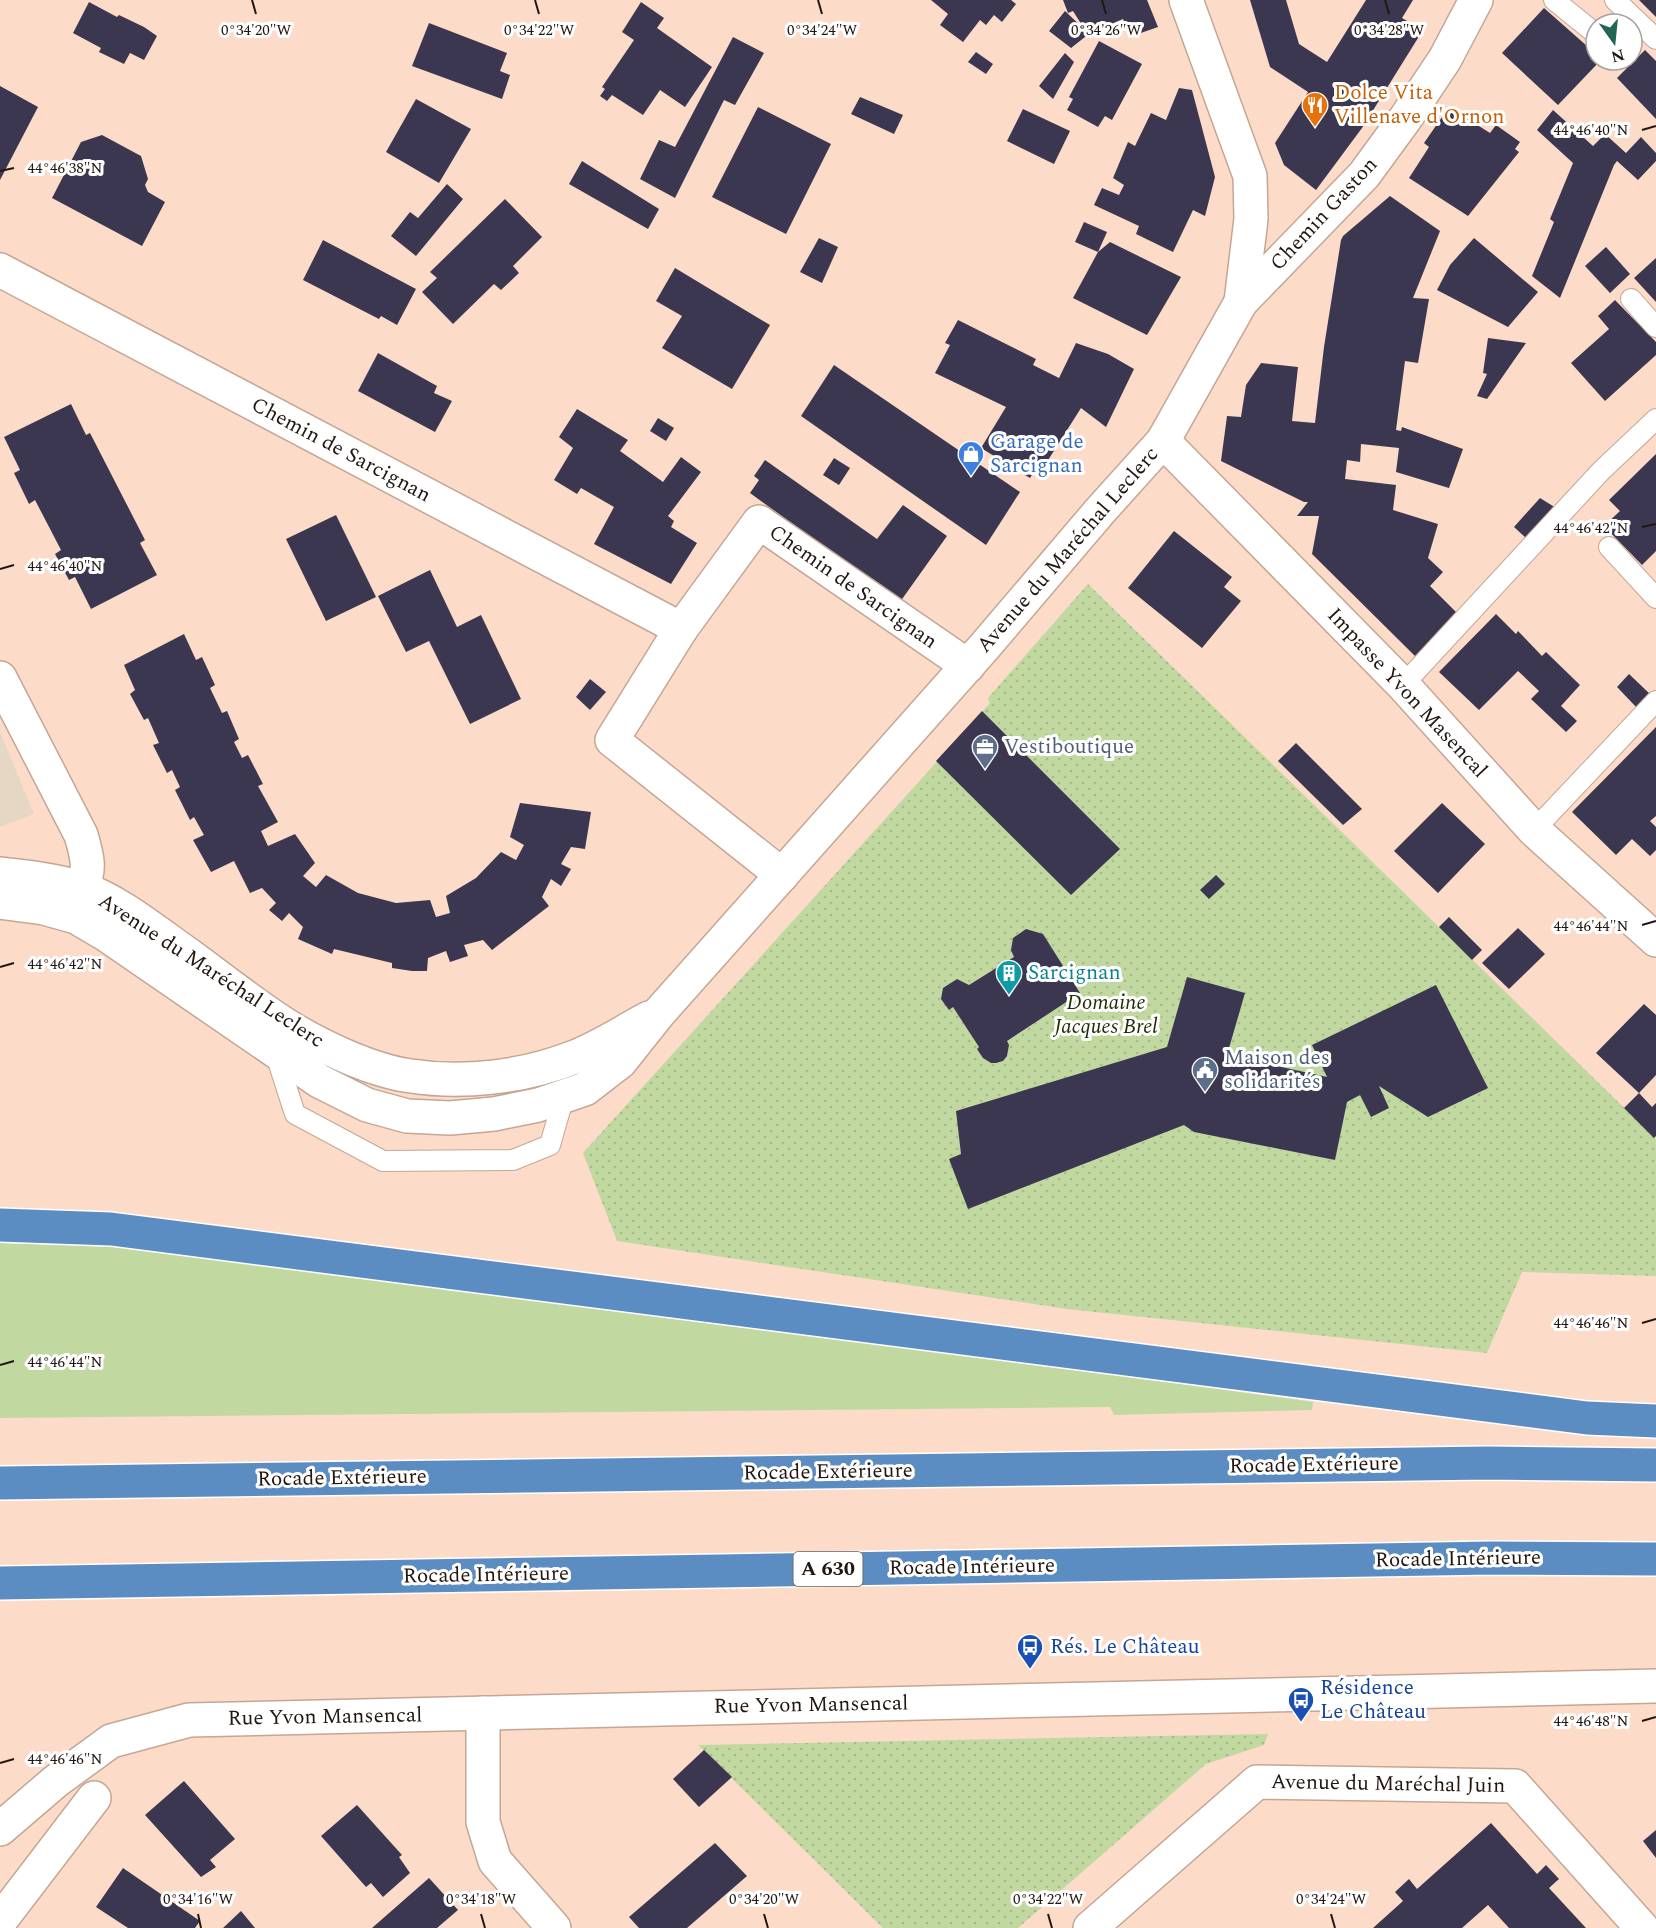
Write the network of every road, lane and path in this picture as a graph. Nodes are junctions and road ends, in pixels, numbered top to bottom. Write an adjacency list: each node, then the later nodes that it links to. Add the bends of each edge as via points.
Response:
1 (1186, 0): 9 (street, Avenue du Maréchal Leclerc, via 1250,176 1251,219)
2 (1476, 0): 9 (street, Chemin Gaston, via 1445,59 1364,176)
3 (1554, 0): 5 (lane)
4 (1615, 0): 6 (lane)
5 (1584, 24)
6 (1656, 39)
7 (0, 270): 15 (street, Chemin de Sarcignan)
8 (1631, 299): 10 (lane)
9 (1241, 302): 12 (street, Avenue du Maréchal Leclerc)
10 (1656, 327)
11 (1656, 418): 18 (lane, via 1601,471)
12 (1163, 441): 16 (street, Avenue du Maréchal Leclerc); 18 (street, Impasse Yvon Masencal)
13 (1609, 547): 14 (lane)
14 (1656, 598)
15 (681, 629): 16 (street, Chemin de Sarcignan, via 759,522); 23 (street, Chemin de Sarcignan, via 612,740)
16 (968, 666): 23 (street, Avenue du Maréchal Leclerc)
17 (0, 678): 20 (street)
18 (1403, 685): 21 (street, Impasse Yvon Masencal)
19 (1656, 701): 21 (lane)
20 (9, 715): 24 (street, via 81,835 88,863)
21 (1534, 830): 26 (street, Impasse Yvon Masencal)
22 (0, 874): 24 (street, Avenue du Maréchal Leclerc)
23 (782, 875): 27 (street, Avenue du Maréchal Leclerc)
24 (82, 888): 27 (street, Avenue du Maréchal Leclerc, via 123,909 288,1027 333,1051 410,1076 488,1078 526,1071 573,1058)
25 (0, 902): 28 (street, Avenue du Maréchal Leclerc, via 76,917)
26 (1656, 940)
27 (659, 1013): 29 (street, Avenue du Maréchal Leclerc, via 620,1062 585,1089)
28 (275, 1052): 29 (street, Avenue du Maréchal Leclerc, via 319,1081 367,1105 407,1116 494,1114); 29 (lane, via 295,1114 383,1161 513,1160 550,1145)
29 (564, 1096)
30 (0, 1225): 31 (highway, via 111,1229 1587,1418)
31 (1656, 1421)
32 (1656, 1466): 33 (highway, Rocade Extérieure, via 1488,1463)
33 (0, 1483)
34 (1656, 1559): 35 (highway, Rocade Intérieure / A 630, via 1493,1558)
35 (0, 1583)
36 (1656, 1686): 37 (street, Rue Yvon Mansencal)
37 (483, 1713): 39 (street, Rue Yvon Mansencal, via 189,1720 111,1741); 41 (street, via 483,1822 495,1861)
38 (94, 1798): 40 (street)
39 (0, 1829)
40 (0, 1921)
41 (554, 1928)
42 (1090, 1928): 43 (street, Avenue du Maréchal Juin, via 1257,1782 1515,1786)
43 (1642, 1928)

